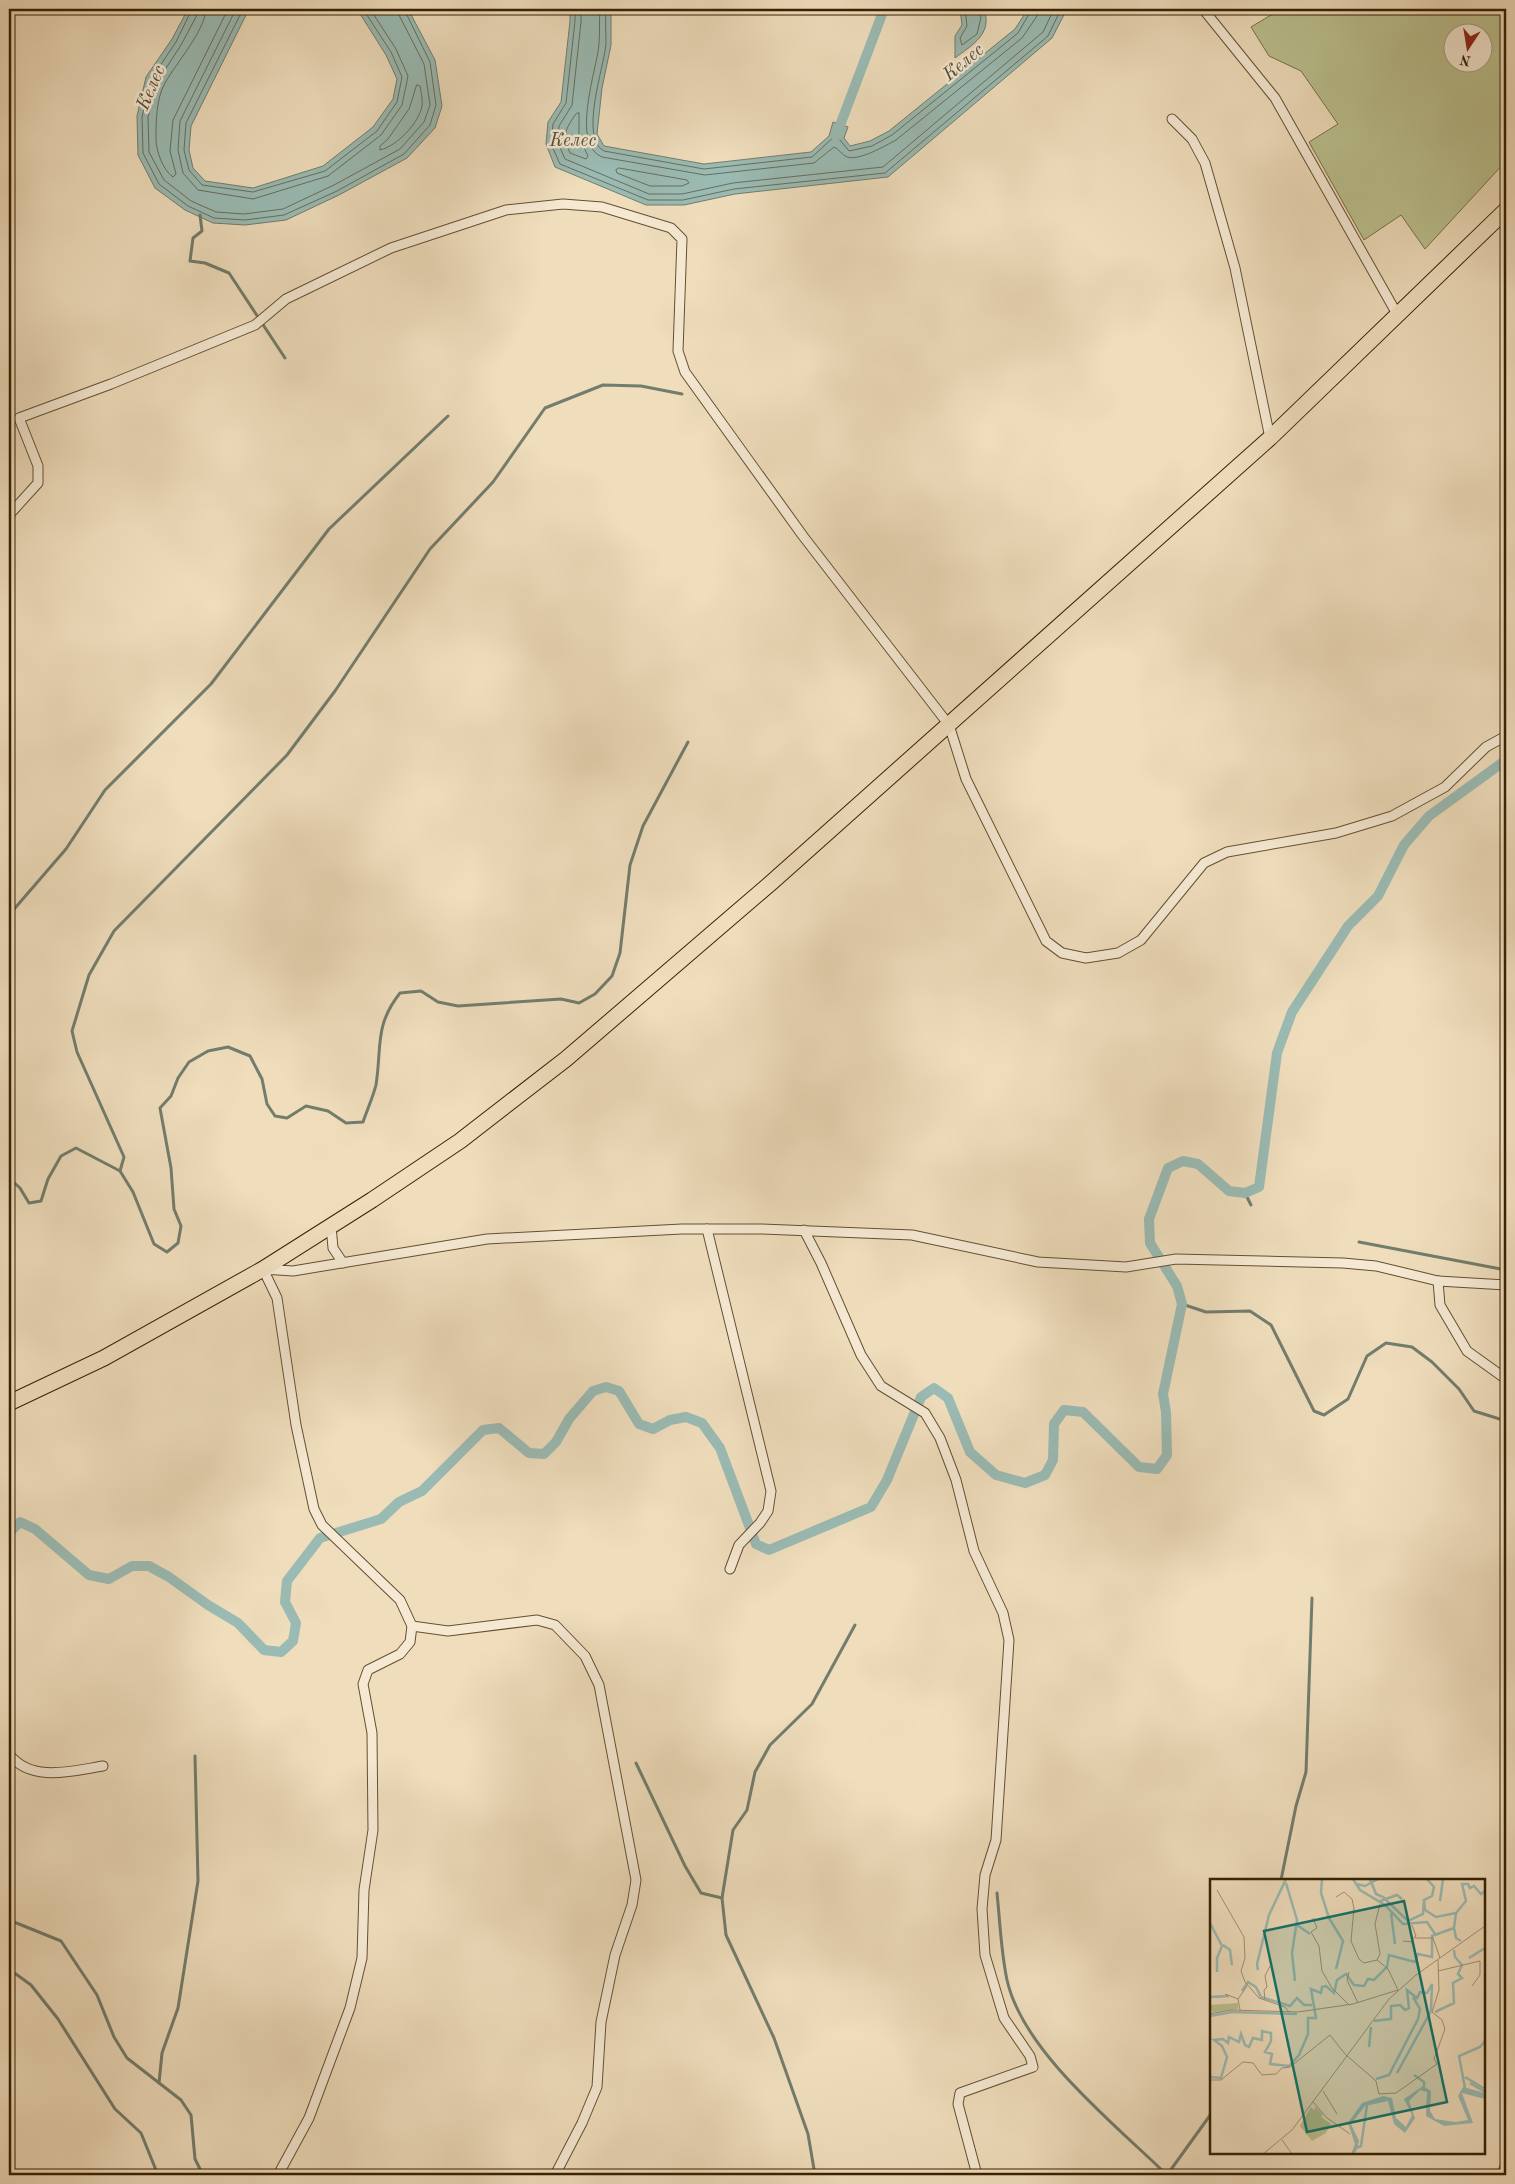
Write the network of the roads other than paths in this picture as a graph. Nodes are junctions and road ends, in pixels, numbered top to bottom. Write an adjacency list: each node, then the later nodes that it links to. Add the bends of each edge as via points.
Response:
1 (1203, 9): 4 (street, via 1275,98)
2 (1172, 118): 5 (street, via 1192,139 1205,163 1235,268)
3 (1506, 210): 4 (highway)
4 (1397, 314): 5 (highway)
5 (1270, 438): 7 (highway)
6 (9, 515): 7 (street, via 38,483 38,466 19,418 255,325 286,299 391,248 506,210 563,204 602,207 670,228 682,239 678,351 685,372 803,536)
7 (949, 725): 8 (street, via 966,779 1046,941 1062,953 1086,958 1118,953 1142,940 1204,864 1227,852 1336,833 1392,816 1445,787 1486,747); 9 (highway, via 566,1059 460,1141)
8 (1506, 736)
9 (331, 1226): 12 (street, via 333,1248); 13 (highway)
10 (707, 1229): 11 (street); 12 (street, via 486,1239); 18 (street, via 770,1491 768,1511 739,1545)
11 (804, 1230): 14 (street, via 912,1235 1038,1262 1126,1267 1176,1259 1343,1263 1376,1266); 25 (street, via 861,1355 876,1379 881,1386 925,1413 940,1438 956,1480 974,1551 1003,1613 1009,1640 996,1840 985,1875 985,1955 1004,2018 1034,2067 960,2093 958,2104)
12 (343, 1263): 13 (street, via 294,1271)
13 (263, 1269): 17 (highway, via 104,1358); 19 (street, via 277,1298 296,1425 314,1509 322,1525 400,1600)
14 (1438, 1281): 15 (street); 16 (street, via 1440,1305 1467,1350)
15 (1506, 1285)
16 (1506, 1379)
17 (9, 1403)
18 (730, 1569)
19 (412, 1626): 23 (street, via 410,1642 400,1654 368,1670 363,1684 372,1733 372,1830 364,1890 362,1958 350,2008 309,2118); 24 (street, via 448,1632 537,1620 556,1625 585,1656 599,1686 636,1880 632,1905 615,1954 601,2022 597,2088)
20 (9, 1754): 21 (street)
21 (12, 1764): 22 (street, via 34,1771 61,1773)
22 (103, 1766)
23 (278, 2175)
24 (555, 2175)
25 (977, 2175)

